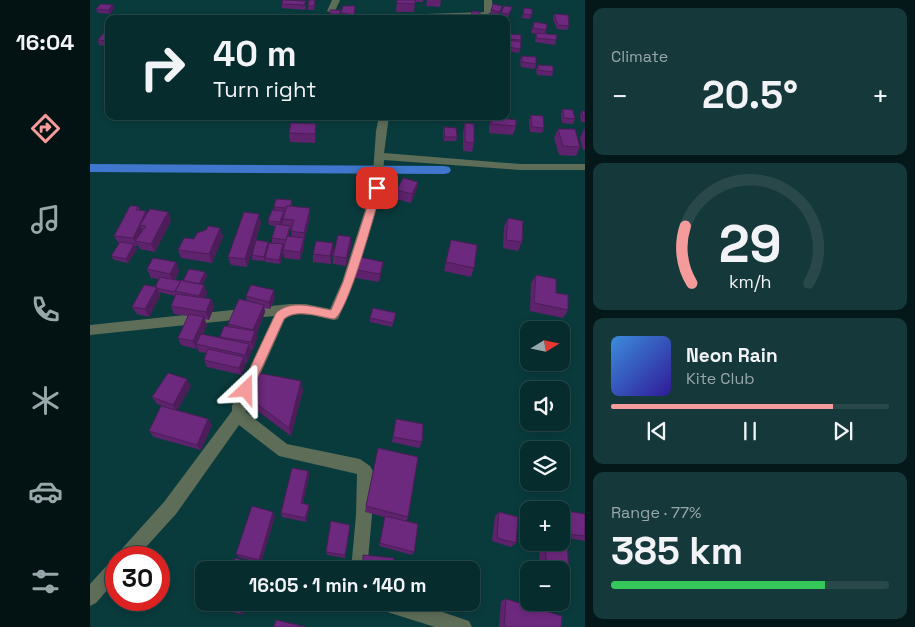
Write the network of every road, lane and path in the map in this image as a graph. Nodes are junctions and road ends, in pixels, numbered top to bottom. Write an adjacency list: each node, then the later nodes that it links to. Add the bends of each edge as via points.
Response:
1 (336, 0): 3 (street)
2 (488, 0): 4 (street, via 486,14)
3 (331, 11)
4 (456, 15)
5 (384, 120): 6 (street)
6 (380, 156): 7 (street, via 520,167); 8 (street, via 377,188 337,310 334,315)
7 (585, 167)
8 (292, 308): 9 (street); 10 (street, via 280,316 239,406)
9 (90, 330)
10 (239, 413): 11 (street, via 170,508); 12 (street, via 243,420 284,451 360,466 365,471)
11 (137, 546)
12 (360, 561)
13 (105, 580): 14 (street)
14 (90, 597)
15 (412, 611): 16 (street)
16 (463, 627)

